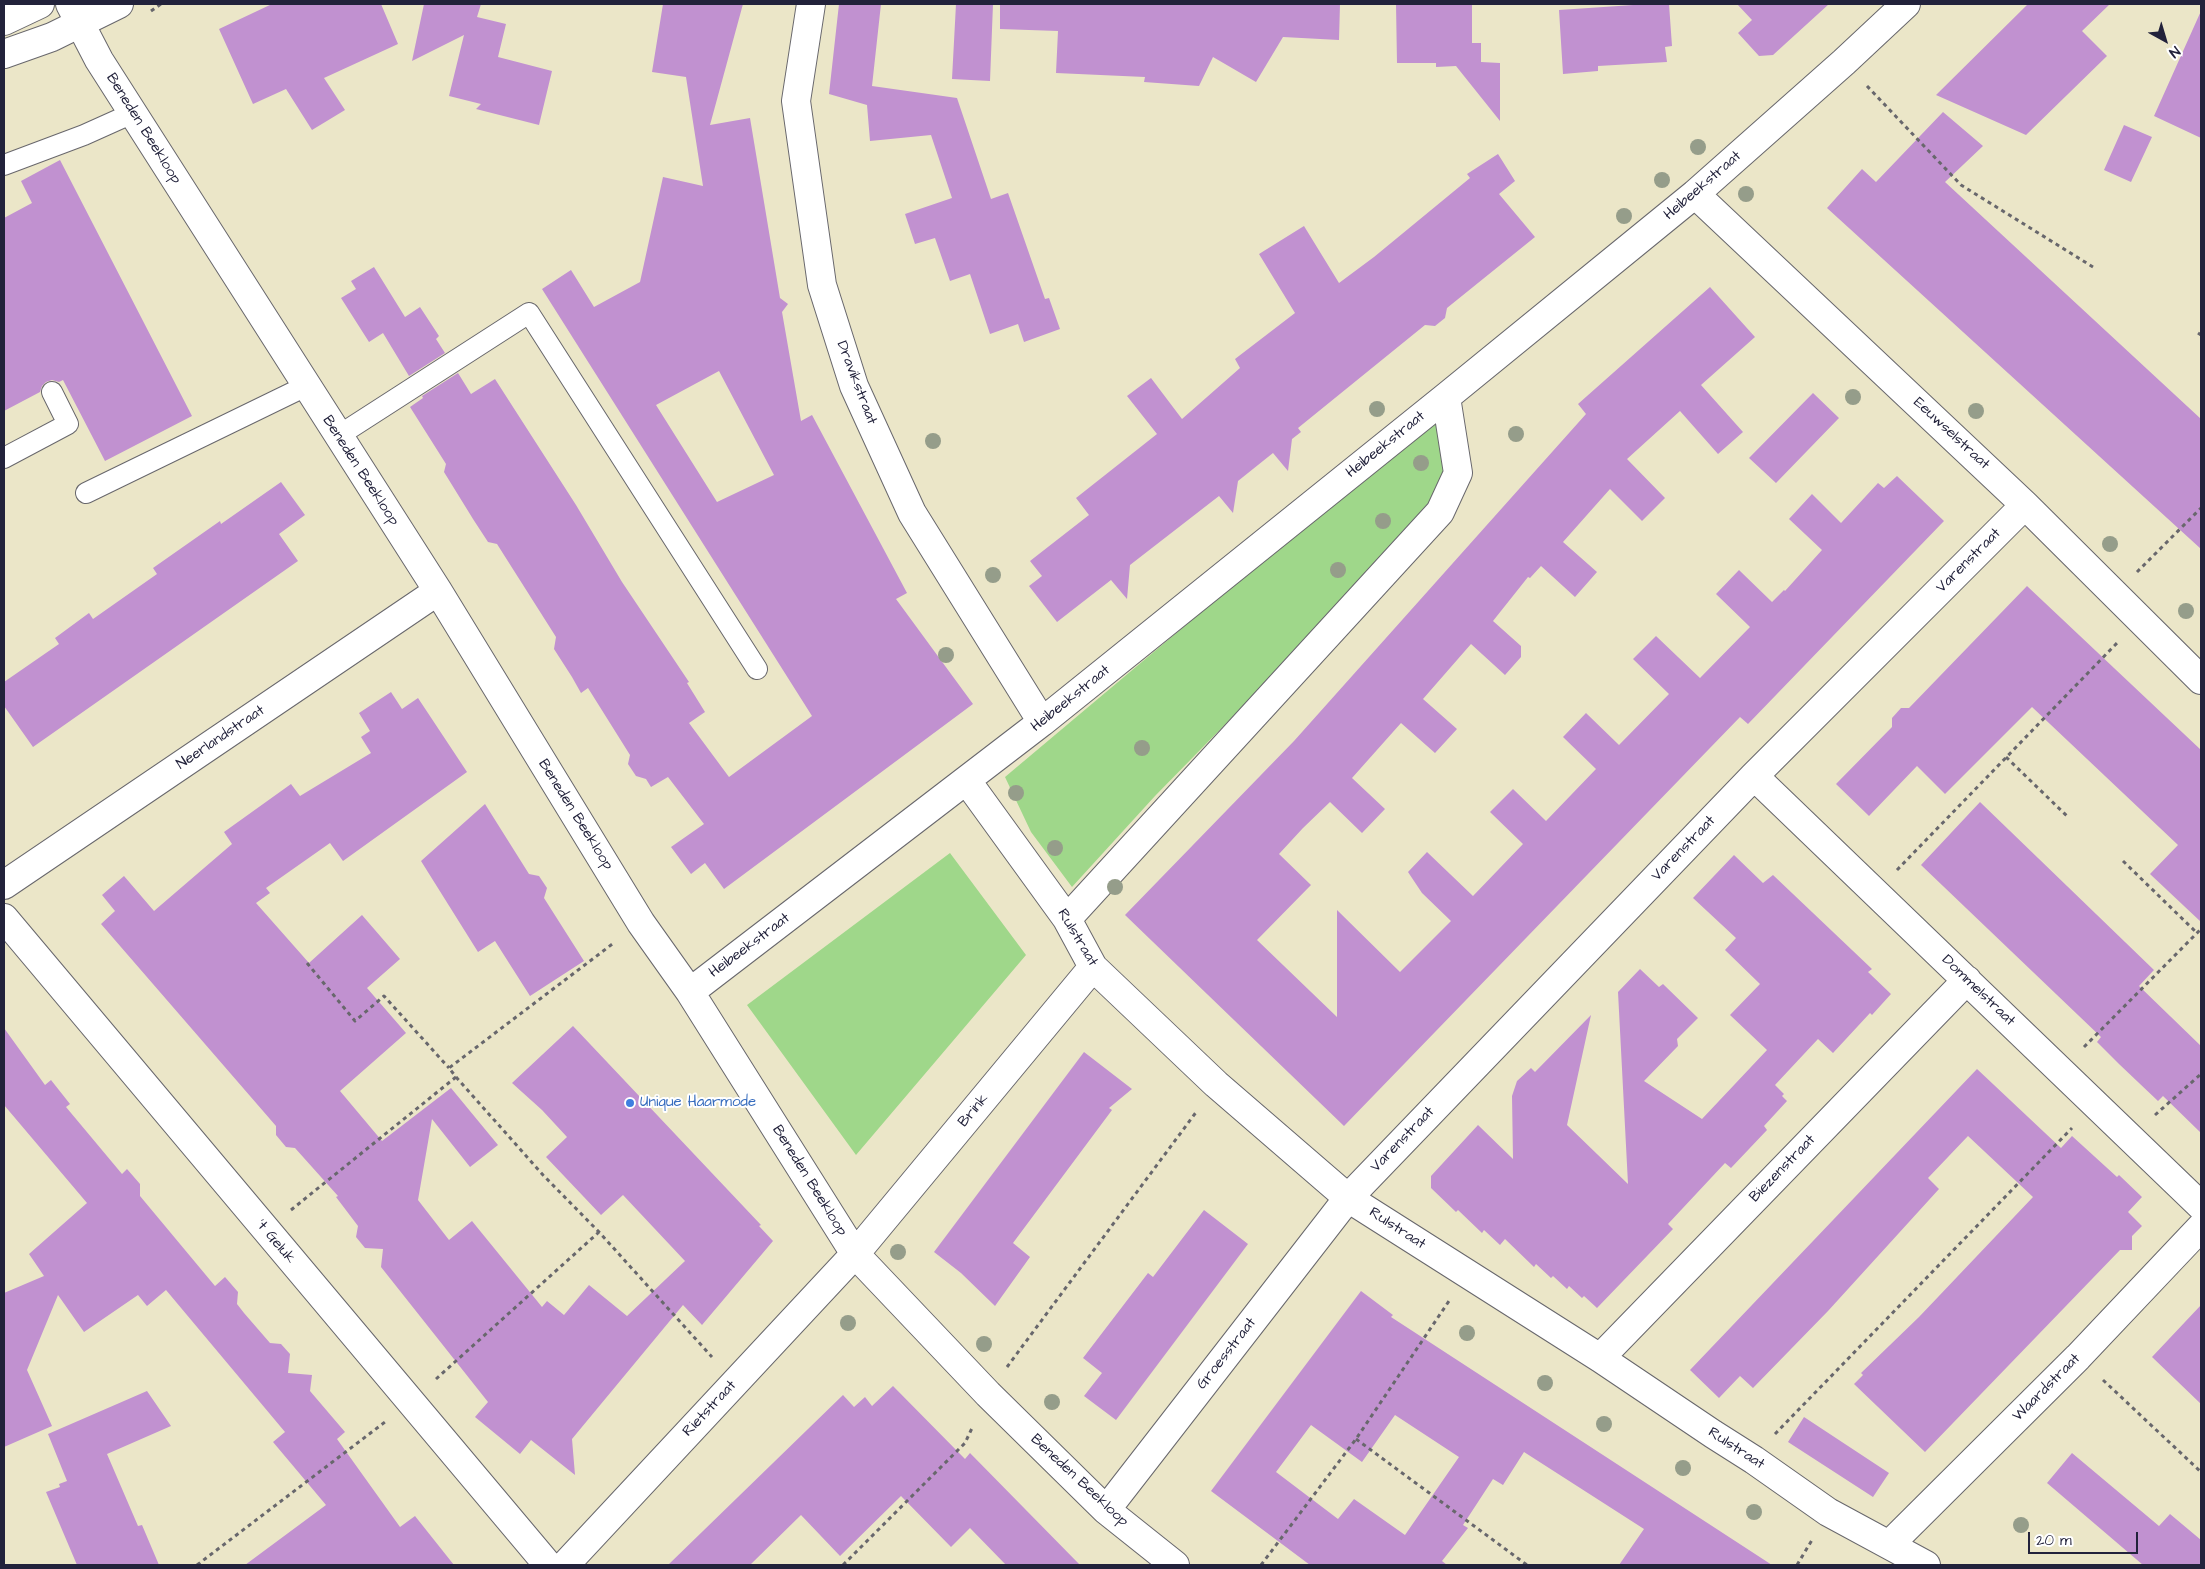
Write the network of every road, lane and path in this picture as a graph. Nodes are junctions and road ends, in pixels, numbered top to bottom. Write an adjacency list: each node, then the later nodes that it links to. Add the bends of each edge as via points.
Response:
1 (40, 4): 6 (street)
2 (119, 4): 5 (street)
3 (811, 4): 26 (street, Dravikstraat, via 796,101 822,285 854,386 912,513)
4 (1906, 4): 8 (street, Heibeekstraat)
5 (75, 14): 7 (street, via 52,37); 9 (street, Beneden Beekloop, via 91,47)
6 (4, 21)
7 (4, 54)
8 (1844, 62): 11 (street, Heibeekstraat); 12 (path, via 1961,185)
9 (133, 113): 10 (lane); 13 (street, Beneden Beekloop)
10 (4, 165)
11 (1695, 194): 15 (street, Heibeekstraat); 19 (street, Eeuwselstraat)
12 (2093, 267)
13 (306, 386): 16 (street, Beneden Beekloop); 18 (lane)
14 (52, 392): 17 (lane, via 68,424)
15 (1446, 397): 26 (street, Heibeekstraat); 35 (street, Heibeekstraat, via 1458,473 1440,512)
16 (338, 436): 21 (street, Beneden Beekloop); 24 (lane, via 529,313)
17 (4, 458)
18 (86, 493)
19 (2025, 505): 22 (street, Eeuwselstraat); 28 (street, Varenstraat)
20 (2201, 508): 22 (path)
21 (438, 591): 32 (street, Neerlandstraat); 36 (street, Beneden Beekloop)
22 (2116, 594): 23 (street, Eeuwselstraat)
23 (2140, 619): 25 (street, Eeuwselstraat); 27 (path)
24 (758, 668)
25 (2201, 680)
26 (1042, 722): 29 (street, Heibeekstraat)
27 (2006, 757): 30 (path); 33 (path)
28 (1754, 776): 33 (street, Dommelstraat); 50 (street, Varenstraat)
29 (967, 780): 35 (street, Rulstraat); 42 (street, Heibeekstraat)
30 (2069, 818)
31 (2123, 861): 38 (path)
32 (4, 885)
33 (1875, 893): 41 (street, Dommelstraat)
34 (4, 918): 53 (street, 't Geluk)
35 (1067, 919): 40 (street, Rulstraat)
36 (641, 923): 42 (street, Beneden Beekloop); 43 (path)
37 (2201, 929): 38 (path)
38 (2197, 933): 44 (path)
39 (307, 963): 43 (path, via 355,1021 384,996)
40 (1093, 967): 47 (street, Rulstraat); 55 (street, Brink)
41 (1967, 980): 44 (street, Dommelstraat); 58 (street, Biezenstraat)
42 (690, 992): 55 (street, Beneden Beekloop)
43 (450, 1068): 46 (path)
44 (2061, 1071): 48 (street, Dommelstraat)
45 (2201, 1074): 49 (path)
46 (456, 1077): 53 (path); 54 (path, via 543,1175)
47 (1216, 1084): 50 (street, Rulstraat); 60 (path)
48 (2096, 1104): 49 (street, Dommelstraat); 63 (path, via 1773,1436)
49 (2130, 1138): 51 (street, Dommelstraat)
50 (1348, 1198): 56 (street, Rulstraat); 65 (street, Groesstraat)
51 (2201, 1206)
52 (2201, 1227): 57 (street, Waardstraat)
53 (264, 1229): 61 (street, 't Geluk)
54 (599, 1232): 59 (path); 61 (path)
55 (855, 1254): 59 (street, Rietstraat); 60 (street, Beneden Beekloop)
56 (1467, 1274): 58 (street, Rulstraat); 62 (path)
57 (2078, 1357): 64 (path); 66 (street, Waardstraat)
58 (1600, 1358): 63 (street, Rulstraat)
59 (735, 1382): 70 (street, Rietstraat)
60 (988, 1394): 65 (street, Beneden Beekloop); 71 (path, via 965,1443)
61 (410, 1403): 68 (path); 69 (street, 't Geluk)
62 (1356, 1440): 72 (path); 73 (path)
63 (1754, 1460): 66 (street, Rulstraat, via 1828,1512)
64 (2201, 1472)
65 (1106, 1510): 67 (street, Beneden Beekloop)
66 (1889, 1545): 74 (street, Rulstraat)
67 (1168, 1563)
68 (197, 1565)
69 (548, 1565)
70 (565, 1565)
71 (843, 1565)
72 (1260, 1565)
73 (1527, 1565)
74 (1926, 1565)

